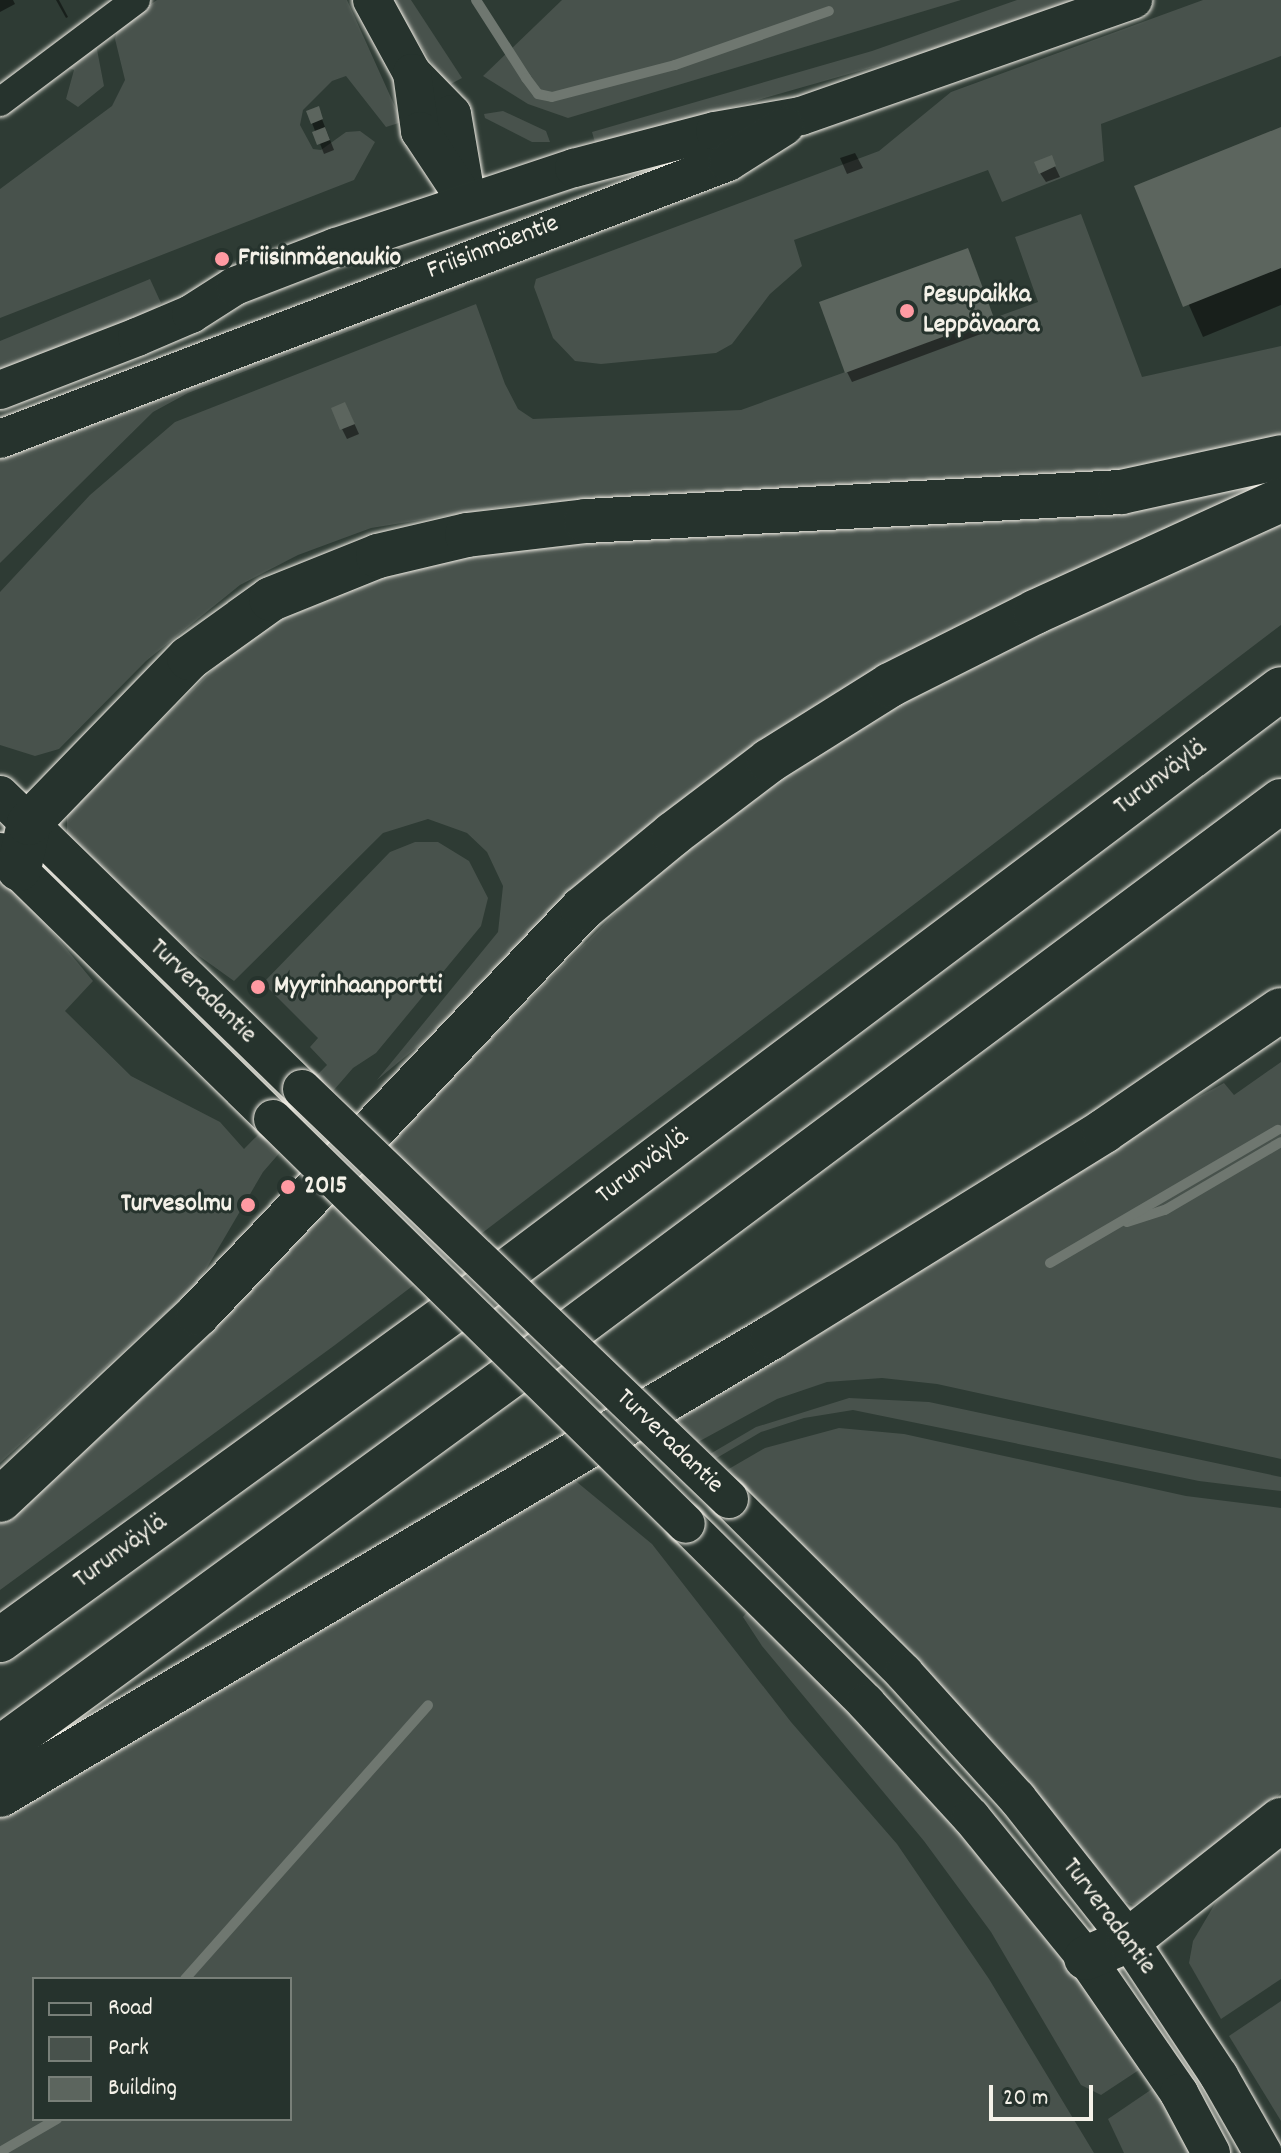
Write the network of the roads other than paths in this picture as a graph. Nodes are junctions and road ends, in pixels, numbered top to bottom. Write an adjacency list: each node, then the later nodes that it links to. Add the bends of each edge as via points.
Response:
1 (136, 0): 4 (street)
2 (372, 0): 6 (main road, via 412,73 452,114)
3 (1133, 0): 5 (main road, Friisinmäentie)
4 (0, 102)
5 (801, 116): 6 (main road, Friisinmäentie, via 658,146); 7 (main road, Friisinmäentie, via 728,162)
6 (467, 202): 7 (main road); 8 (main road, Friisinmäentie, via 235,286 191,314)
7 (488, 251): 9 (main road, Friisinmäentie)
8 (0, 390)
9 (0, 439)
10 (1281, 457): 14 (highway, via 1121,492 586,521 467,535 378,556 271,599 230,625 189,658)
11 (1281, 500): 16 (highway, via 890,685 769,761 673,834 582,909 198,1314)
12 (1281, 689): 17 (highway, Turunväylä, via 471,1298)
13 (1281, 801): 18 (highway)
14 (12, 835): 21 (main road, Turveradantie, bridge, via 302,1089 729,1499 914,1684 1017,1798); 22 (main road, Turveradantie, bridge, via 273,1119 866,1703 971,1817)
15 (1281, 1010): 19 (highway, via 1104,1131 785,1329)
16 (0, 1500)
17 (0, 1640)
18 (0, 1748)
19 (0, 1795)
20 (1281, 1820): 21 (highway)
21 (1129, 1940): 22 (highway); 24 (main road, Turveradantie)
22 (1086, 1958): 23 (main road, Turveradantie, via 1179,2093)
23 (1211, 2153)
24 (1263, 2153)

